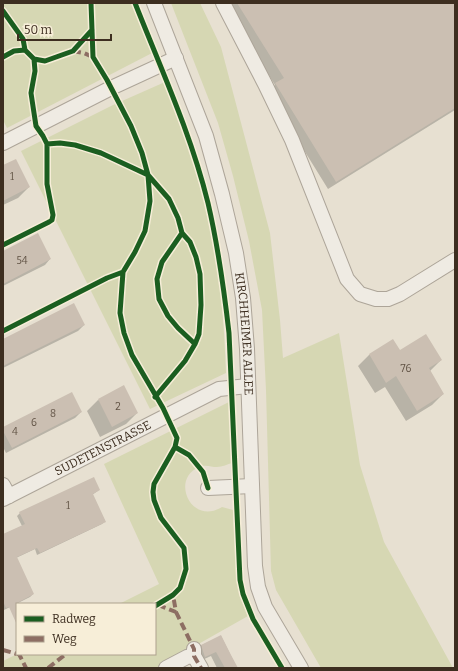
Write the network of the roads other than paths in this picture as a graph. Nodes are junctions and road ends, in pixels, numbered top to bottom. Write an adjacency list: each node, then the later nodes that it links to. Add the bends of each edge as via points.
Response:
1 (154, 3): 3 (street, KIRCHHEIMER ALLEE)
2 (223, 3): 5 (street, via 292,140 347,279 360,294 376,299 388,299)
3 (176, 58): 4 (street); 6 (street, KIRCHHEIMER ALLEE, via 206,136 236,253 243,298)
4 (3, 143)
5 (455, 260)
6 (248, 386): 7 (street, KIRCHHEIMER ALLEE); 9 (street, SUDETENSTRASSE, via 219,389)
7 (252, 486): 8 (street); 12 (street, KIRCHHEIMER ALLEE, via 258,587 265,607)
8 (208, 488)
9 (5, 493)
10 (166, 668): 11 (street, via 194,652)
11 (201, 668)
12 (301, 668)

